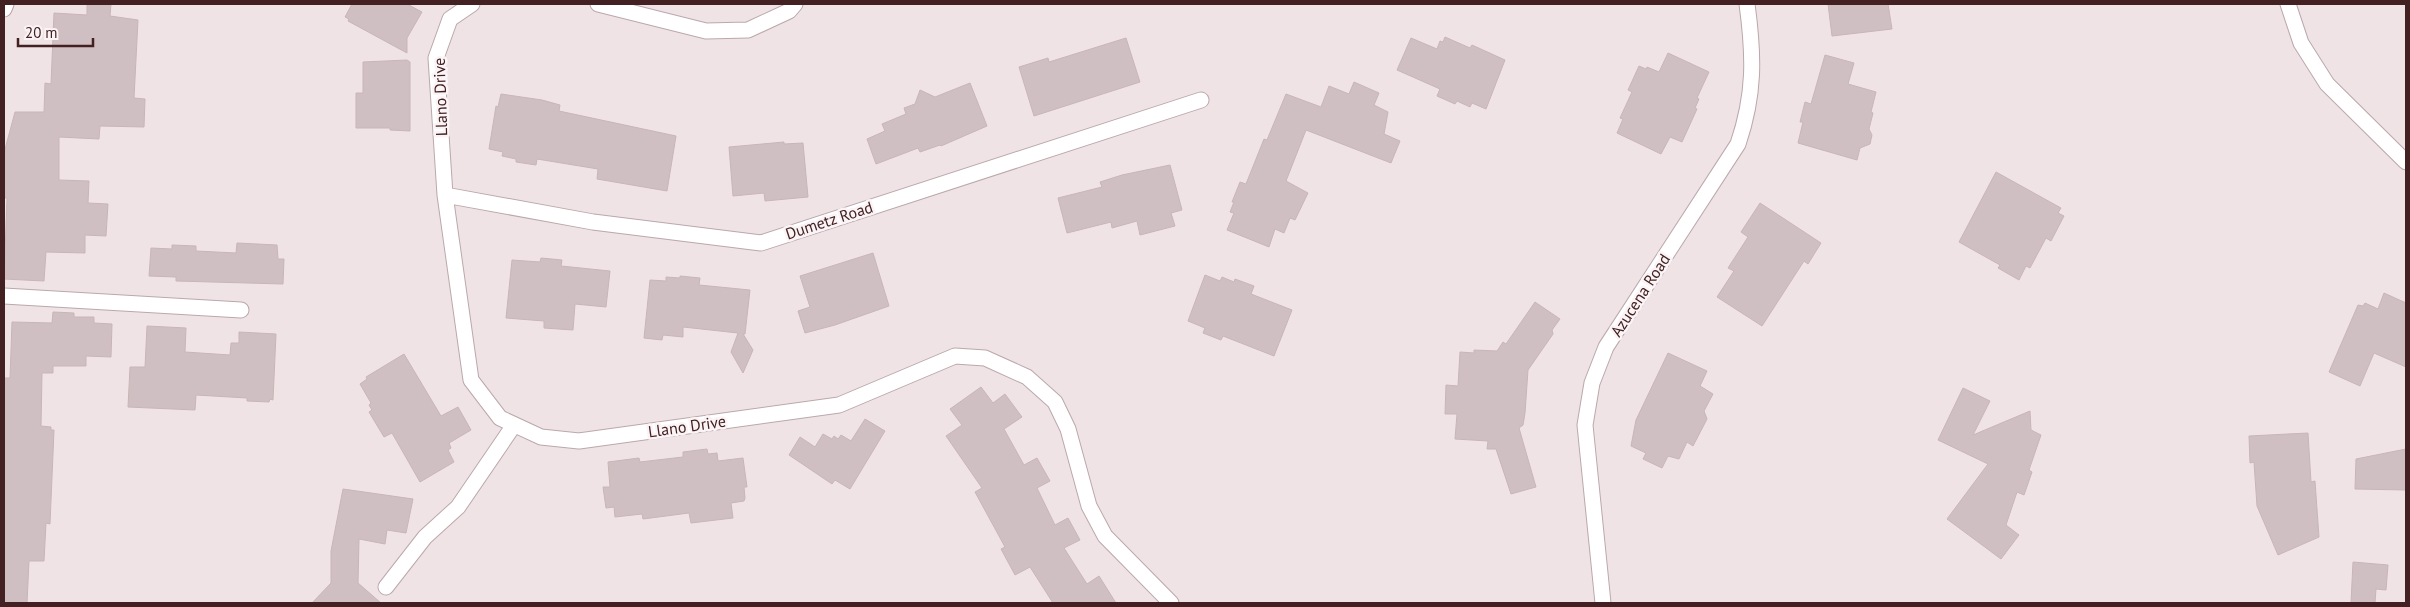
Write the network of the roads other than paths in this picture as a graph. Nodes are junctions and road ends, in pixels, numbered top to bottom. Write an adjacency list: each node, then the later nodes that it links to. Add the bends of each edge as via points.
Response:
1 (6, 4): 7 (street)
2 (472, 4): 10 (street, Llano Drive, via 450,20 436,58)
3 (598, 4): 4 (street, via 706,31 748,30)
4 (795, 4)
5 (1747, 4): 16 (street, Azucena Road, via 1753,79 1748,116 1738,144 1606,347 1592,383 1585,425)
6 (2288, 4): 9 (street, via 2301,43 2327,84)
7 (4, 9)
8 (1201, 100): 10 (street, Dumetz Road, via 761,242 593,222)
9 (2406, 162)
10 (445, 195): 13 (street, Llano Drive, via 471,380 500,418)
11 (4, 296): 12 (street)
12 (241, 310)
13 (514, 425): 14 (street, via 458,507 425,536); 15 (street, Llano Drive, via 541,437 579,441 840,405 954,356 985,358 1027,377 1055,402 1068,429 1089,506 1105,536)
14 (386, 587)
15 (1165, 601)
16 (1603, 603)

